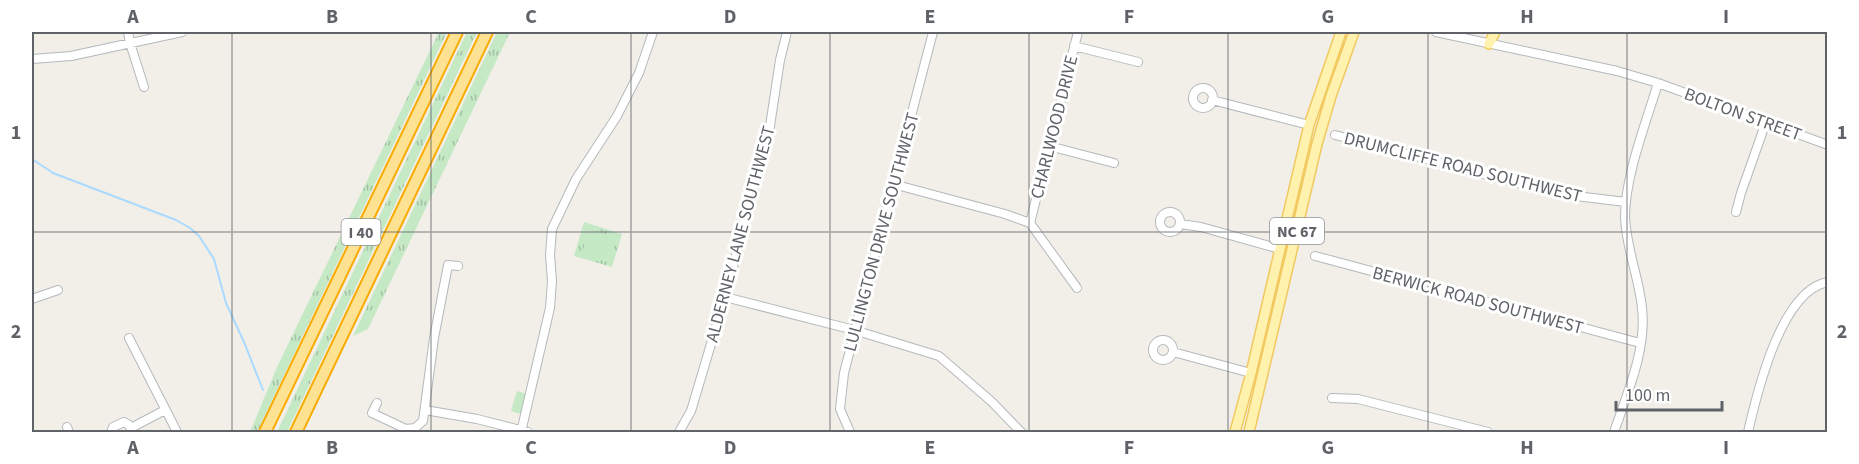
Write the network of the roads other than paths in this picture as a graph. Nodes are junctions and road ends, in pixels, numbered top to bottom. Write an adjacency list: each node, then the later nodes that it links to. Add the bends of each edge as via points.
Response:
1 (128, 32): 14 (street)
2 (182, 32): 14 (street)
3 (457, 32): 53 (highway, I 40)
4 (487, 32): 54 (highway, I 40)
5 (653, 32): 55 (street, via 639,73 617,116 576,179 552,229 550,308)
6 (787, 32): 39 (street, ALDERNEY LANE SOUTHWEST, via 770,126)
7 (933, 32): 28 (street, LULLINGTON DRIVE SOUTHWEST)
8 (1078, 32): 16 (street, CHARLWOOD DRIVE)
9 (1339, 32): 23 (main road, NC 67)
10 (1354, 32): 60 (main road, NC 67, via 1319,136)
11 (1437, 32): 15 (street, BOLTON STREET)
12 (1489, 32): 15 (main road)
13 (1495, 32): 15 (main road)
14 (130, 43): 17 (street, via 71,56); 20 (street)
15 (1489, 44): 19 (street, BOLTON STREET, via 1617,70)
16 (1074, 46): 18 (street); 26 (street, CHARLWOOD DRIVE)
17 (32, 59)
18 (1138, 62)
19 (1658, 83): 22 (street, BOLTON STREET); 29 (street)
20 (144, 87)
21 (1212, 100): 23 (street)
22 (1766, 122): 25 (street, BOLTON STREET); 30 (street)
23 (1309, 125): 33 (main road, NC 67)
24 (1335, 135): 29 (street, DRUMCLIFFE ROAD SOUTHWEST, via 1559,194)
25 (1827, 145)
26 (1049, 146): 27 (street); 31 (street, CHARLWOOD DRIVE)
27 (1114, 163)
28 (893, 184): 31 (street); 41 (street, LULLINGTON DRIVE SOUTHWEST)
29 (1626, 202): 43 (street, via 1626,230 1642,308)
30 (1736, 212)
31 (1030, 223): 37 (street)
32 (1180, 224): 33 (street)
33 (1280, 249): 45 (main road, NC 67)
34 (1315, 256): 43 (street, BERWICK ROAD SOUTHWEST)
35 (458, 266): 49 (street, via 448,265)
36 (1827, 282): 63 (street, via 1810,289 1793,308 1757,391)
37 (1077, 288)
38 (58, 290): 40 (street)
39 (724, 297): 41 (street); 56 (street, ALDERNEY LANE SOUTHWEST, via 694,402)
40 (32, 300)
41 (854, 330): 57 (street, LULLINGTON DRIVE SOUTHWEST, via 840,409); 58 (street, via 939,356)
42 (129, 338): 48 (street)
43 (1640, 343): 62 (street)
44 (1173, 352): 45 (street)
45 (1251, 373): 59 (main road, NC 67)
46 (1332, 398): 61 (street, via 1358,399)
47 (377, 402): 49 (street, via 372,413 406,429 420,425)
48 (165, 410): 50 (street); 52 (street)
49 (425, 410): 55 (street)
50 (132, 430): 51 (street, via 123,422)
51 (111, 432)
52 (177, 432)
53 (265, 432)
54 (297, 432)
55 (524, 432)
56 (679, 432)
57 (850, 432)
58 (1021, 432)
59 (1235, 432)
60 (1250, 432)
61 (1488, 432)
62 (1614, 432)
63 (1748, 432)

